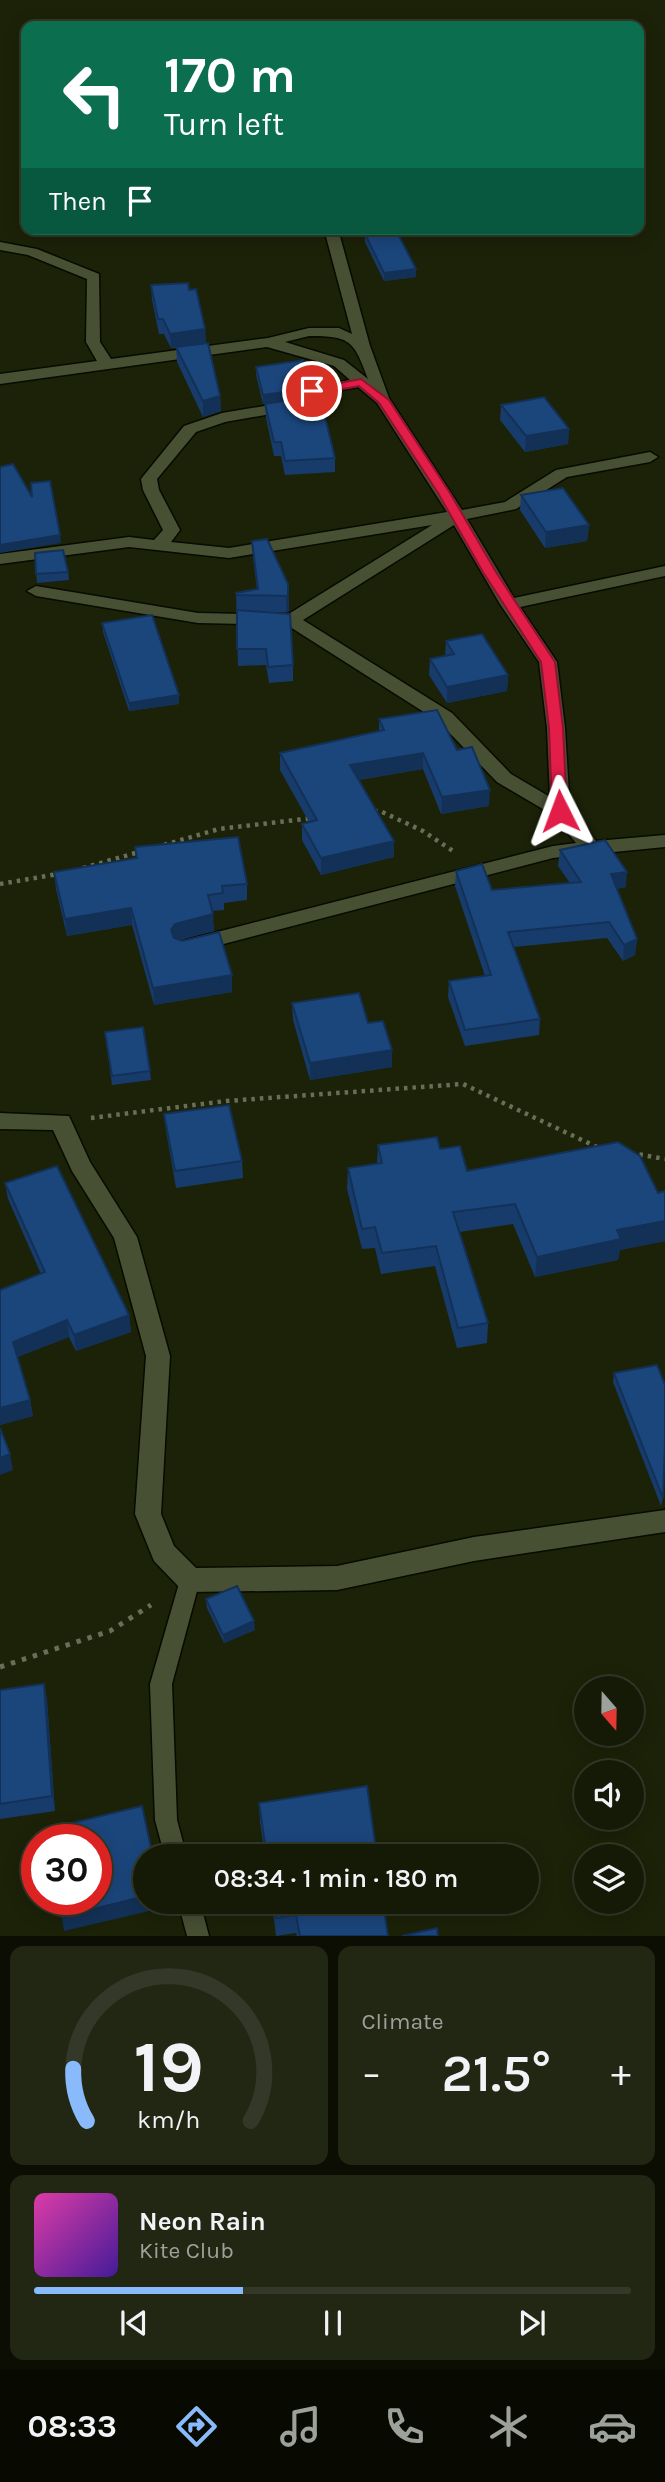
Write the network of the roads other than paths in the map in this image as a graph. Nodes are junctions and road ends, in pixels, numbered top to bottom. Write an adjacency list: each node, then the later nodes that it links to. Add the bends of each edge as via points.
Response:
1 (333, 235): 4 (street)
2 (0, 246): 5 (street, via 32,252 94,277 93,342)
3 (268, 342): 4 (street, via 309,332 339,332); 5 (street); 7 (street, via 339,363)
4 (363, 346): 8 (street)
5 (106, 363): 6 (street)
6 (0, 379)
7 (361, 382): 8 (street); 11 (street, via 312,391 306,404 222,418 190,429 149,479 172,530)
8 (383, 400): 10 (street)
9 (650, 457): 10 (street, via 562,473 510,506)
10 (457, 516): 11 (street, via 229,553); 15 (street); 16 (street)
11 (157, 547): 12 (street, via 129,542)
12 (0, 559)
13 (665, 571): 15 (street)
14 (36, 591): 16 (street, via 198,618)
15 (509, 604): 17 (street, via 548,662)
16 (291, 620): 17 (street, via 445,717 504,778)
17 (560, 811): 19 (street)
18 (665, 841): 19 (street)
19 (590, 847): 20 (street, via 553,852)
20 (184, 948)
21 (0, 1121): 23 (street, via 61,1122 80,1165 125,1237 158,1356 148,1514 163,1553)
22 (665, 1521): 23 (street, via 474,1549 337,1578)
23 (190, 1580): 24 (lane, via 161,1684 166,1820)
24 (172, 1844)
25 (192, 1914): 26 (lane)
26 (198, 1936)

